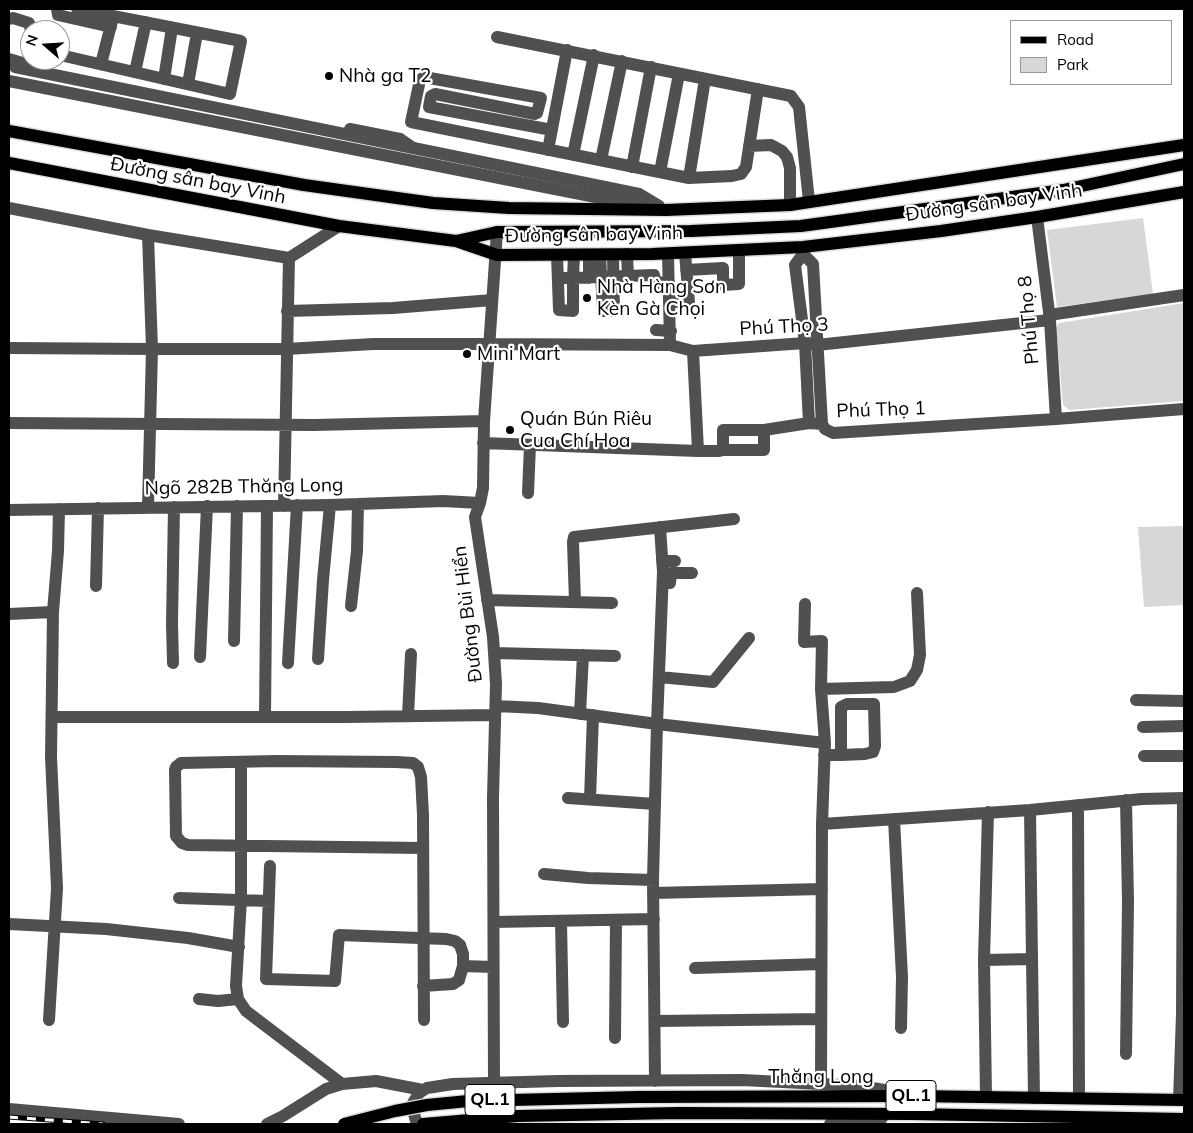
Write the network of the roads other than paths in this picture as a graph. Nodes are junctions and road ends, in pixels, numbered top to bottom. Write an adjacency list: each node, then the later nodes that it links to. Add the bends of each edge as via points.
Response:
1 (57, 9): 3 (street, via 58,15)
2 (77, 9): 3 (street)
3 (112, 22): 4 (street); 13 (street)
4 (146, 22): 5 (street); 15 (street)
5 (172, 28): 6 (street); 17 (street)
6 (198, 33): 20 (street); 20 (street, via 241,41 230,94)
7 (497, 36): 8 (street)
8 (568, 50): 9 (street); 22 (street)
9 (594, 55): 11 (street); 27 (street)
10 (70, 57): 13 (street)
11 (622, 61): 14 (street); 28 (street)
12 (11, 64): 31 (street, via 30,65 400,139); 40 (street, bridge, via 639,194)
13 (101, 64): 15 (street)
14 (652, 67): 16 (street); 32 (street)
15 (135, 72): 17 (street)
16 (679, 74): 18 (street); 33 (street)
17 (164, 79): 20 (street)
18 (705, 79): 21 (street); 34 (street)
19 (9, 81): 31 (street)
20 (188, 84)
21 (758, 89): 25 (street); 37 (street, via 787,95 797,103)
22 (552, 130): 26 (street); 26 (street, via 429,108 431,96 436,94 535,114 541,98 424,77 420,80 411,122)
23 (9, 131): 40 (main road, Đường sân bay Vinh, via 304,185 433,203 509,208)
24 (1184, 145): 37 (main road, Đường sân bay Vinh)
25 (748, 146): 34 (street, via 746,168 741,174); 38 (street, via 771,145 782,150 790,168)
26 (548, 150): 27 (street)
27 (573, 155): 28 (street)
28 (602, 160): 32 (street)
29 (9, 163): 42 (main road, Đường sân bay Vinh)
30 (1184, 164): 36 (main road)
31 (440, 166): 40 (street)
32 (632, 167): 33 (street)
33 (660, 172): 34 (street)
34 (689, 178)
35 (1184, 192): 41 (main road, Đường sân bay Vinh)
36 (1035, 195): 41 (main road); 43 (main road)
37 (809, 201): 38 (main road, Đường sân bay Vinh)
38 (790, 204): 40 (main road, Đường sân bay Vinh)
39 (9, 208): 45 (street)
40 (666, 210)
41 (1037, 217): 48 (main road, Đường sân bay Vinh); 70 (street, Phú Thọ 8)
42 (339, 226): 46 (main road, Đường sân bay Vinh); 58 (street)
43 (801, 226): 44 (main road, via 691,231); 48 (main road)
44 (497, 232): 46 (main road); 53 (street, Đường Bùi Hiển)
45 (148, 235): 58 (street); 78 (street)
46 (456, 241): 53 (main road, Đường sân bay Vinh)
47 (738, 250): 48 (main road, Đường sân bay Vinh); 49 (main road, Đường sân bay Vinh); 59 (street, via 739,284 723,285 722,268)
48 (803, 251): 74 (street, via 813,264); 74 (street, via 795,265)
49 (685, 253): 52 (main road, Đường sân bay Vinh); 59 (street)
50 (627, 254): 51 (main road, Đường sân bay Vinh); 57 (main road, Đường sân bay Vinh); 61 (street)
51 (652, 254): 52 (main road, Đường sân bay Vinh); 60 (street)
52 (668, 254): 65 (street)
53 (497, 255): 54 (main road, Đường sân bay Vinh); 68 (street, Đường Bùi Hiển)
54 (556, 255): 55 (main road, Đường sân bay Vinh); 62 (street)
55 (574, 255): 56 (main road, Đường sân bay Vinh); 64 (street)
56 (594, 255): 57 (main road, Đường sân bay Vinh); 63 (street)
57 (613, 255): 63 (street)
58 (289, 258): 69 (street)
59 (687, 273): 65 (street); 65 (street, via 689,302)
60 (653, 275): 61 (street); 65 (street, via 656,283)
61 (628, 276): 63 (street)
62 (558, 277): 64 (street); 66 (street)
63 (604, 283): 64 (street)
64 (573, 285): 66 (street); 66 (street, via 573,311 560,310)
65 (669, 287): 72 (street)
66 (558, 292)
67 (1184, 296): 70 (street, Phú Thọ 3)
68 (492, 300): 69 (street, via 393,308); 73 (street, Đường Bùi Hiển)
69 (287, 311): 77 (street)
70 (1050, 318): 74 (street, Phú Thọ 3); 81 (street, Phú Thọ 8)
71 (656, 330): 72 (street)
72 (671, 331): 75 (street)
73 (490, 344): 75 (street, Phú Thọ 3); 77 (street, Phú Thọ 3, via 372,344); 82 (street, Đường Bùi Hiển)
74 (811, 344): 79 (street, Phú Thọ 3); 85 (street)
75 (670, 345): 79 (street, Phú Thọ 3)
76 (9, 348): 78 (street, Phú Thọ 3)
77 (286, 349): 78 (street, Phú Thọ 3); 86 (street)
78 (152, 350): 84 (street)
79 (693, 351): 91 (street)
80 (1184, 409): 81 (street, Phú Thọ 1)
81 (1056, 419): 85 (street, Phú Thọ 1, via 833,433)
82 (484, 421): 86 (street); 88 (street, Đường Bùi Hiển)
83 (9, 423): 84 (street)
84 (151, 423): 86 (street); 101 (street)
85 (815, 424): 87 (street, Phú Thọ 1)
86 (286, 425): 100 (street)
87 (764, 430): 90 (street, via 764,450); 90 (street, Phú Thọ 1, via 723,430)
88 (483, 443): 89 (street); 93 (street, Đường Bùi Hiển)
89 (530, 445): 91 (street); 92 (street)
90 (723, 450): 91 (street)
91 (698, 452)
92 (528, 493)
93 (480, 503): 94 (street, Ngõ 282B Thăng Long); 112 (street, Đường Bùi Hiển, via 475,517)
94 (358, 504): 96 (street, Ngõ 282B Thăng Long); 116 (street)
95 (297, 505): 96 (street, Ngõ 282B Thăng Long); 100 (street, Ngõ 282B Thăng Long); 128 (street)
96 (330, 505): 126 (street)
97 (207, 506): 98 (street, Ngõ 282B Thăng Long); 102 (street, Ngõ 282B Thăng Long); 125 (street)
98 (237, 506): 99 (street, Ngõ 282B Thăng Long); 120 (street)
99 (267, 506): 100 (street, Ngõ 282B Thăng Long); 137 (street)
100 (284, 506)
101 (148, 507): 102 (street, Ngõ 282B Thăng Long); 103 (street, Ngõ 282B Thăng Long)
102 (174, 507): 127 (street)
103 (98, 508): 104 (street, Ngõ 282B Thăng Long); 110 (street)
104 (59, 509): 105 (street, Ngõ 282B Thăng Long); 117 (street)
105 (9, 510)
106 (734, 519): 107 (street)
107 (660, 527): 109 (street, via 669,561); 113 (street, via 574,537)
108 (692, 573): 109 (street, via 671,573 670,583)
109 (663, 583): 129 (street)
110 (96, 586)
111 (917, 593): 130 (street, via 920,655 910,682 894,688)
112 (487, 600): 113 (street); 121 (street, Đường Bùi Hiển)
113 (574, 602): 114 (street)
114 (612, 602)
115 (805, 604): 130 (street, via 804,642 822,641)
116 (351, 606)
117 (53, 612): 118 (street); 136 (street)
118 (9, 614)
119 (749, 638): 129 (street, via 712,682)
120 (234, 641)
121 (494, 653): 123 (street); 133 (street, Đường Bùi Hiển)
122 (411, 654): 135 (street)
123 (583, 655): 124 (street); 134 (street)
124 (615, 656)
125 (200, 657)
126 (318, 658)
127 (173, 663)
128 (288, 663)
129 (659, 677): 138 (street)
130 (821, 689): 141 (street)
131 (1136, 700): 132 (street)
132 (1184, 701)
133 (496, 710): 134 (street, via 538,708); 135 (street); 167 (street, Đường Bùi Hiển, via 492,797)
134 (586, 714): 138 (street); 148 (street)
135 (408, 716): 137 (street)
136 (52, 717): 137 (street); 170 (street)
137 (265, 717)
138 (657, 724): 141 (street); 150 (street)
139 (1184, 726): 140 (street)
140 (1143, 727)
141 (824, 749): 142 (street); 155 (street)
142 (841, 755): 142 (street, via 873,752 874,704 841,707)
143 (1144, 756): 144 (street)
144 (1184, 756)
145 (241, 762): 156 (street); 156 (street, via 178,764 175,770 175,824 176,836 188,845); 157 (street, via 413,763 418,767 421,778)
146 (568, 798): 148 (street)
147 (1184, 798): 149 (street); 199 (street)
148 (590, 800): 150 (street)
149 (1126, 800): 151 (street); 189 (street)
150 (655, 804): 160 (street)
151 (1078, 805): 152 (street); 198 (street)
152 (1030, 810): 153 (street); 173 (street)
153 (988, 812): 154 (street); 174 (street)
154 (894, 819): 155 (street); 187 (street)
155 (822, 824): 161 (street)
156 (242, 845): 157 (street); 163 (street)
157 (423, 848): 171 (street)
158 (270, 866): 164 (street)
159 (544, 874): 160 (street)
160 (653, 887): 161 (street); 165 (street)
161 (822, 889): 175 (street)
162 (179, 898): 163 (street)
163 (241, 899): 164 (street); 172 (street)
164 (269, 901): 171 (street, via 266,979 335,981 338,934)
165 (654, 919): 166 (street); 185 (street)
166 (616, 921): 168 (street); 188 (street)
167 (494, 922): 168 (street); 177 (street, Đường Bùi Hiển)
168 (561, 922): 186 (street)
169 (9, 924): 170 (street)
170 (56, 926): 172 (street, via 161,935); 183 (street)
171 (423, 938): 176 (street, via 455,941 462,949); 179 (street)
172 (239, 947): 181 (street)
173 (1032, 959): 174 (street); 197 (street)
174 (984, 960): 196 (street)
175 (821, 964): 178 (street); 182 (street)
176 (463, 966): 177 (street); 179 (street, via 461,977 456,982)
177 (493, 967): 191 (street, Đường Bùi Hiển)
178 (695, 968)
179 (423, 986): 184 (street)
180 (200, 999): 181 (street)
181 (238, 999): 193 (street, via 246,1011)
182 (821, 1019): 185 (street); 192 (street)
183 (49, 1020)
184 (424, 1020)
185 (655, 1021): 190 (street)
186 (563, 1022)
187 (902, 1028)
188 (615, 1038)
189 (1126, 1054)
190 (655, 1081): 191 (street); 192 (street)
191 (494, 1083): 194 (street, via 437,1086)
192 (821, 1083): 195 (street, via 862,1086)
193 (342, 1084): 194 (street, via 376,1081); 204 (street, via 326,1089)
194 (423, 1090): 206 (street, via 413,1103)
195 (912, 1096): 196 (main road, Thăng Long / QL.1); 205 (main road, Thăng Long / QL.1, bridge, via 468,1101 427,1105)
196 (986, 1097): 197 (main road, Thăng Long / QL.1)
197 (1034, 1098): 198 (main road, Thăng Long / QL.1)
198 (1079, 1098): 199 (main road, Thăng Long / QL.1)
199 (1182, 1100)
200 (9, 1109): 203 (street)
201 (912, 1114): 202 (main road, Thăng Long / QL.1); 207 (main road, Thăng Long / QL.1, via 518,1116); 208 (street)
202 (1184, 1119)
203 (179, 1124)
204 (267, 1124)
205 (344, 1124)
206 (417, 1124)
207 (423, 1124)
208 (830, 1124)

